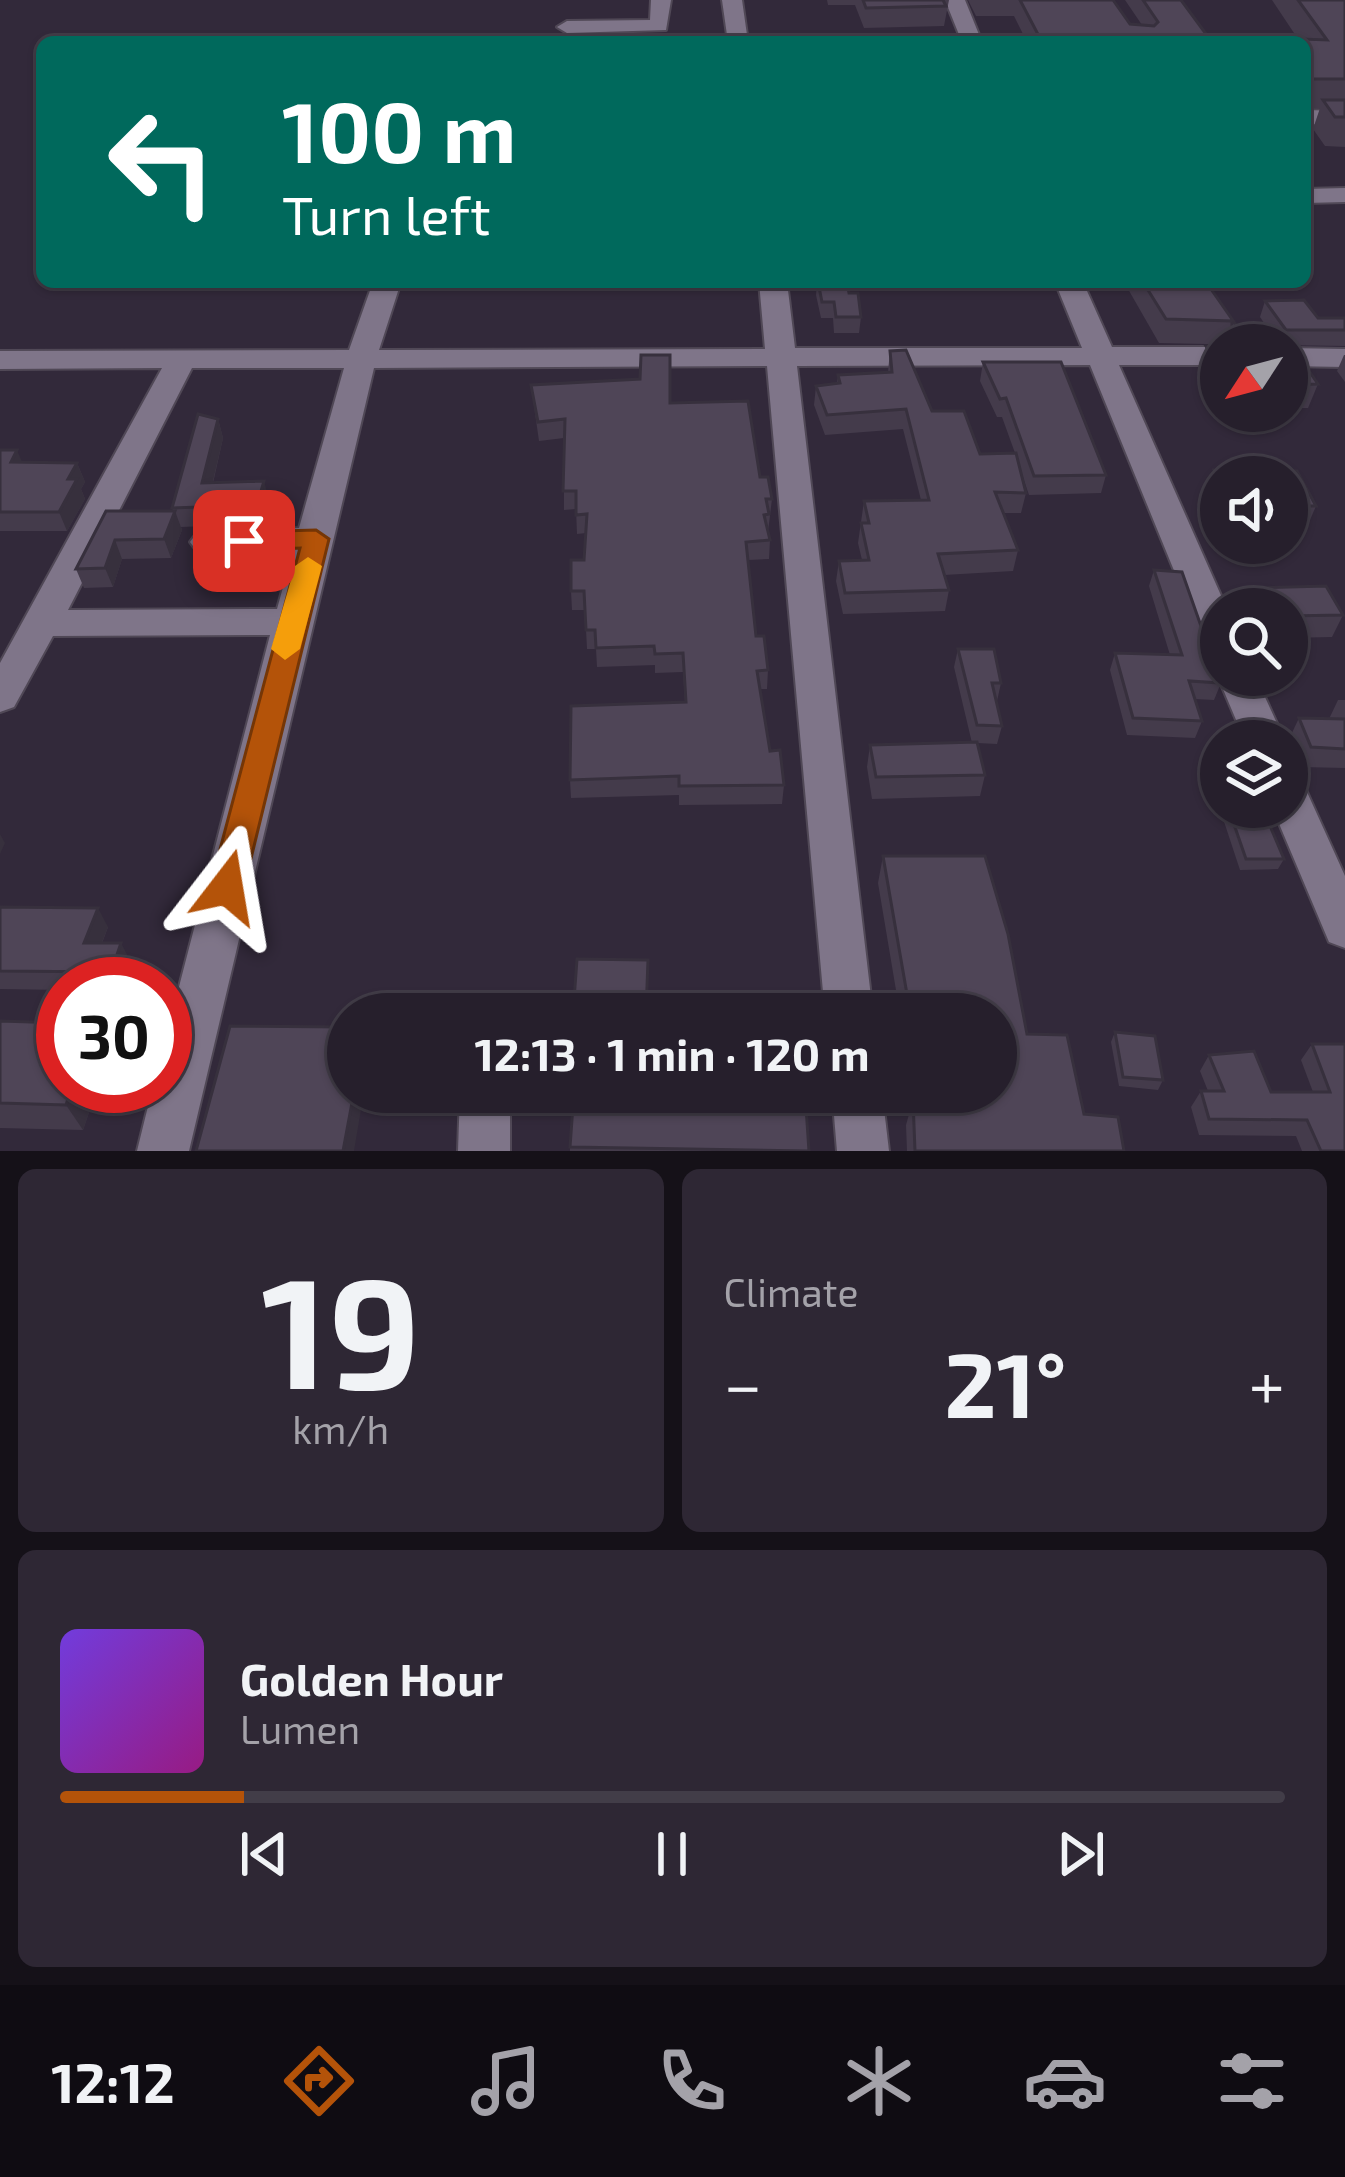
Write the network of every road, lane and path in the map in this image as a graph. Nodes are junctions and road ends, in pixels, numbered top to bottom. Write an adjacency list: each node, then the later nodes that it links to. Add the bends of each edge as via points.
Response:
1 (661, 0): 5 (street, via 659,26)
2 (732, 0): 6 (street)
3 (955, 0): 7 (street)
4 (576, 4): 5 (street)
5 (564, 34)
6 (737, 36)
7 (970, 36)
8 (1311, 117): 9 (street)
9 (1345, 118)
10 (1345, 195): 11 (street)
11 (1311, 196)
12 (385, 288): 20 (street)
13 (774, 288): 16 (street)
14 (1072, 288): 15 (street)
15 (1102, 355): 16 (street); 17 (street); 25 (street)
16 (784, 356): 20 (street); 31 (street)
17 (1200, 356)
18 (1308, 357): 19 (street)
19 (1345, 358)
20 (361, 359): 21 (street); 23 (street)
21 (181, 360): 22 (street); 27 (street)
22 (0, 361)
23 (316, 539): 24 (street); 26 (street)
24 (208, 542)
25 (1200, 589)
26 (292, 622): 27 (street); 34 (street)
27 (42, 623): 28 (street)
28 (0, 697)
29 (1302, 828): 30 (street)
30 (1345, 928)
31 (848, 993)
32 (485, 1113): 35 (street)
33 (859, 1113): 36 (street)
34 (163, 1151)
35 (484, 1151)
36 (863, 1151)

